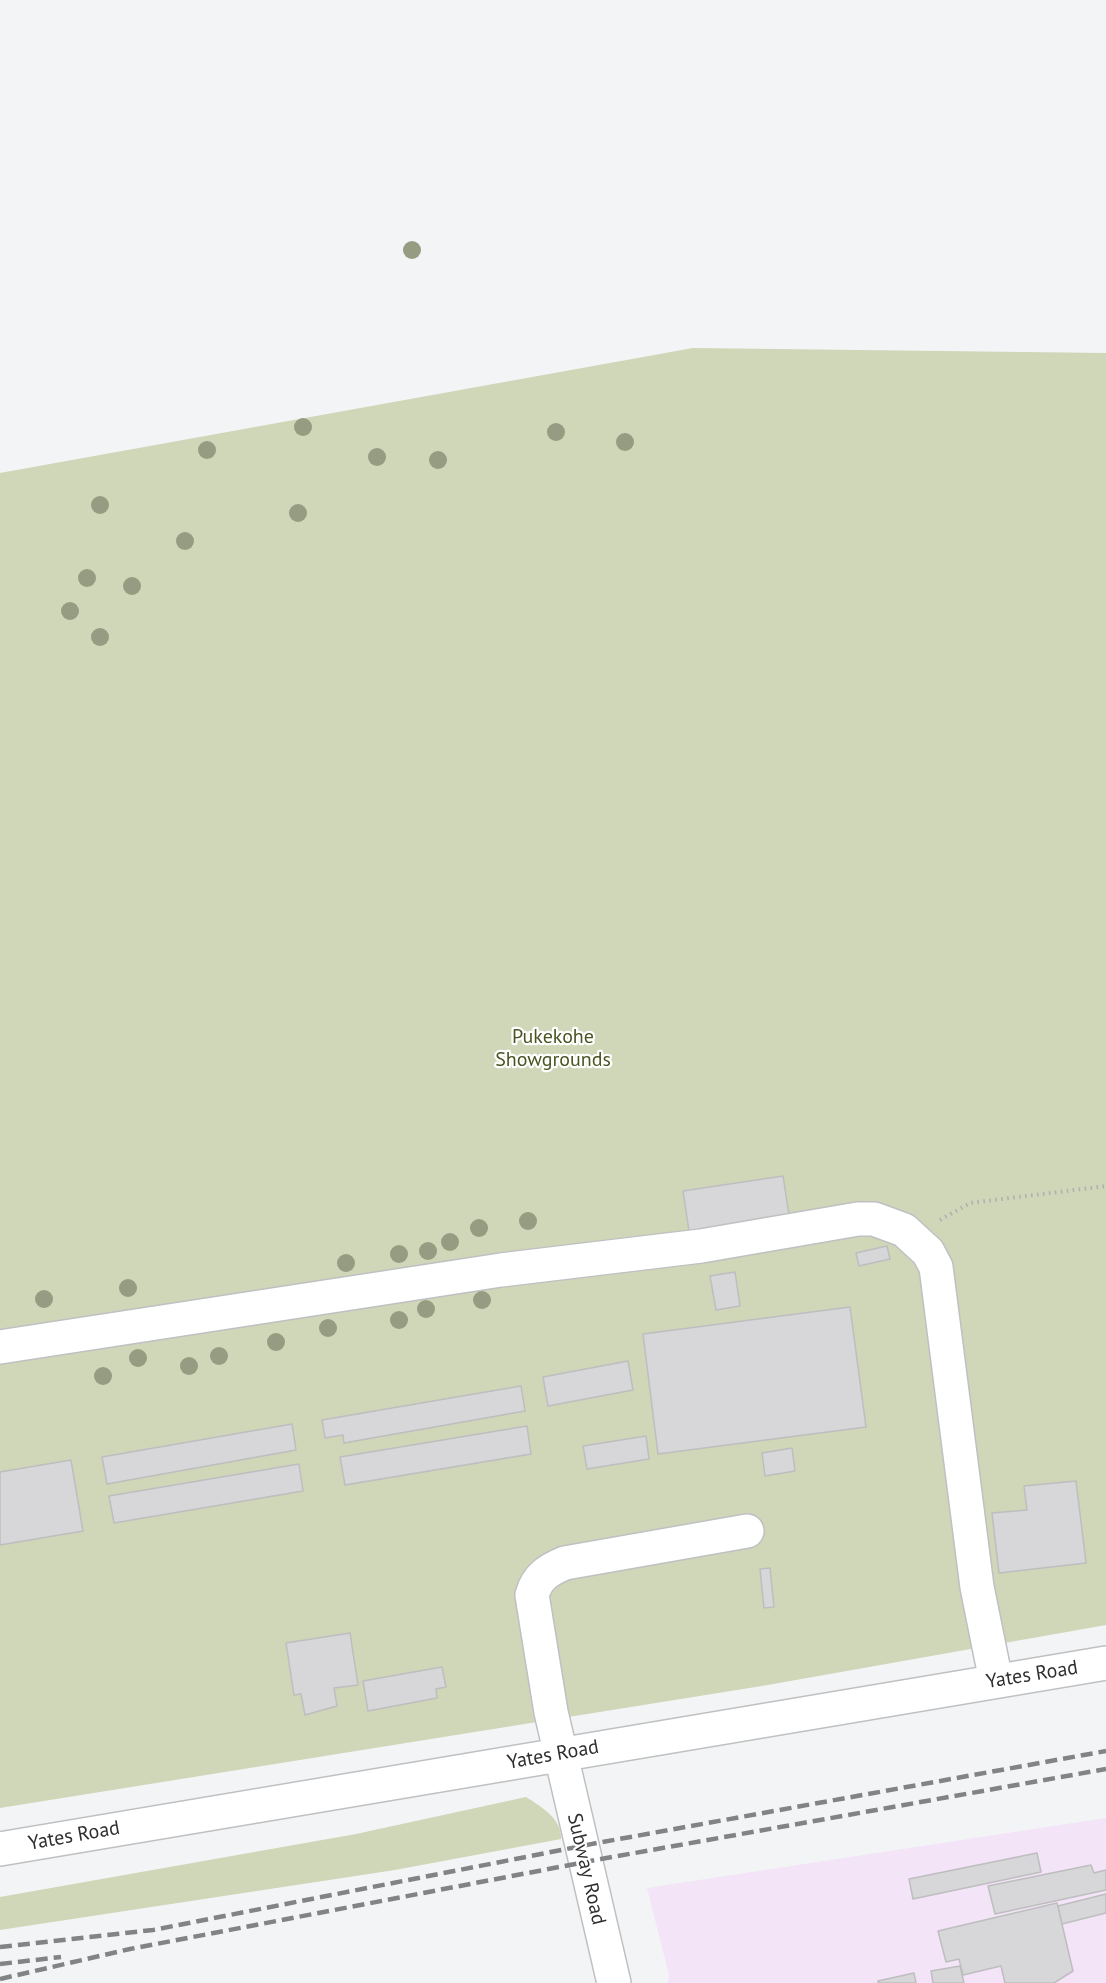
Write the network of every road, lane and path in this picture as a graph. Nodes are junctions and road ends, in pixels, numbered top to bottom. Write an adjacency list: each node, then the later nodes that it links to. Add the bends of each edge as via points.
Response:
1 (1106, 1186): 2 (path, via 970,1203 945,1216)
2 (917, 1240): 3 (street, via 889,1223 858,1219 701,1246 501,1270); 6 (street, via 936,1267 977,1587)
3 (0, 1347)
4 (747, 1531): 7 (street, Subway Road, via 565,1563 535,1582 532,1595)
5 (1106, 1663): 6 (street, Yates Road)
6 (996, 1681): 7 (street, Yates Road)
7 (560, 1754): 8 (street, Yates Road); 9 (street, Subway Road)
8 (0, 1849)
9 (614, 1983)

